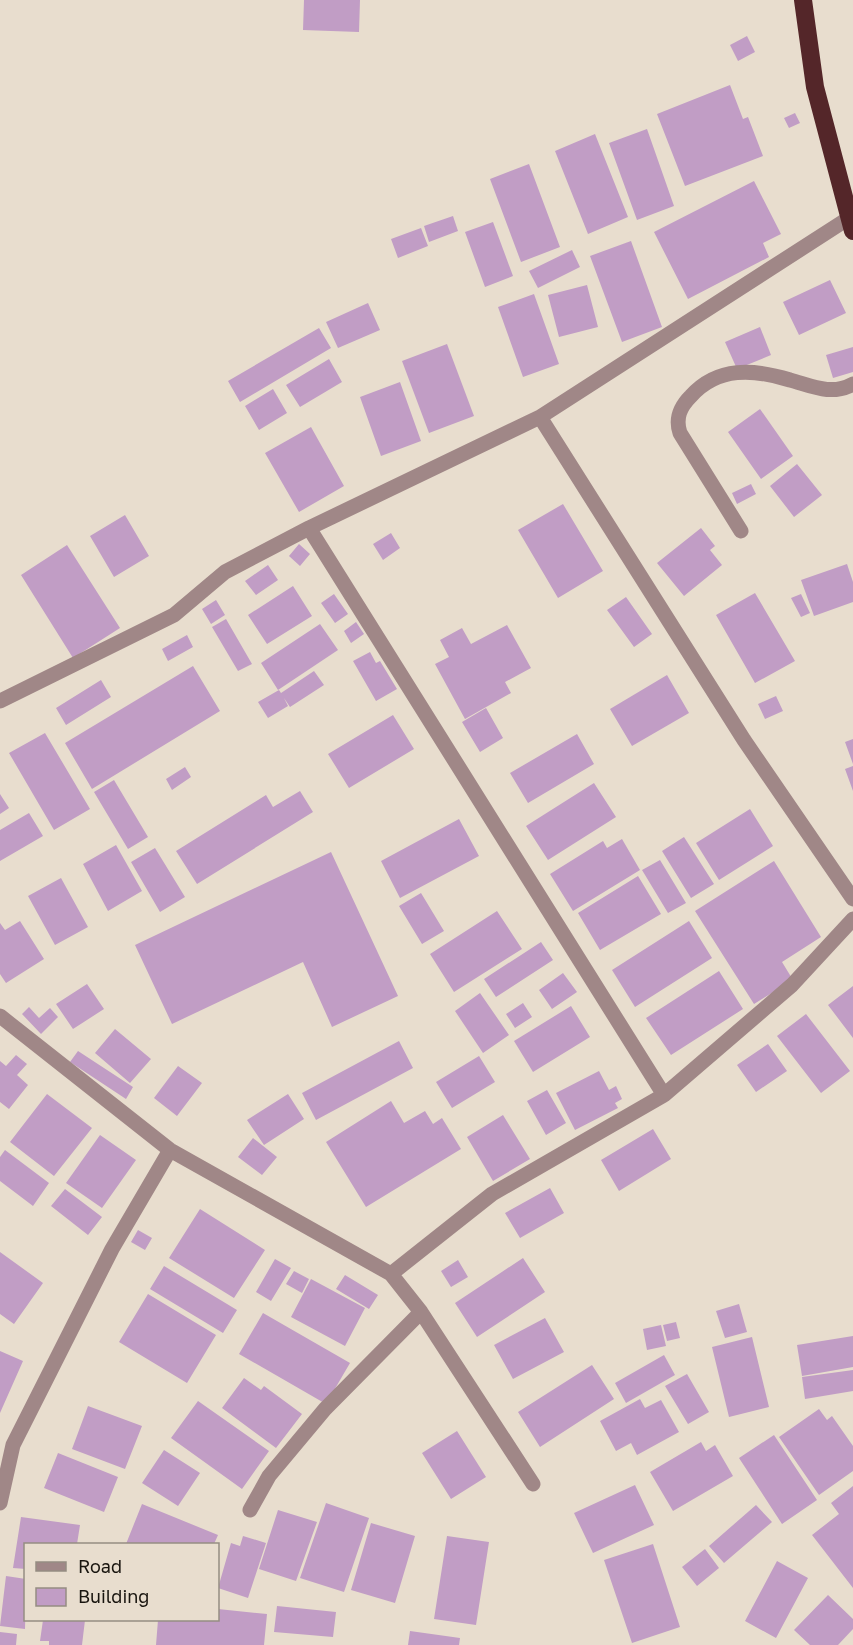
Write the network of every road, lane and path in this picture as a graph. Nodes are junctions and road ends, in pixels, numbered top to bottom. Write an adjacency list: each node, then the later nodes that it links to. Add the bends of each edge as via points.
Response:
1 (803, 0): 2 (highway, via 815,87)
2 (851, 224): 4 (street)
3 (853, 384): 6 (street, via 837,391 824,390 775,376 730,373 709,380 688,398 677,419 680,433)
4 (540, 417): 5 (street); 8 (street, via 744,740)
5 (309, 528): 7 (street, via 225,572 174,615); 11 (street)
6 (741, 531)
7 (0, 701)
8 (853, 899)
9 (853, 919): 11 (street, via 792,985)
10 (0, 1016): 12 (street)
11 (664, 1095): 13 (street, via 492,1194)
12 (170, 1150): 13 (street); 15 (street)
13 (391, 1274): 14 (street)
14 (421, 1312): 16 (street); 18 (street, via 325,1409 269,1476)
15 (6, 1445): 17 (street)
16 (533, 1484)
17 (0, 1503)
18 (250, 1510)

